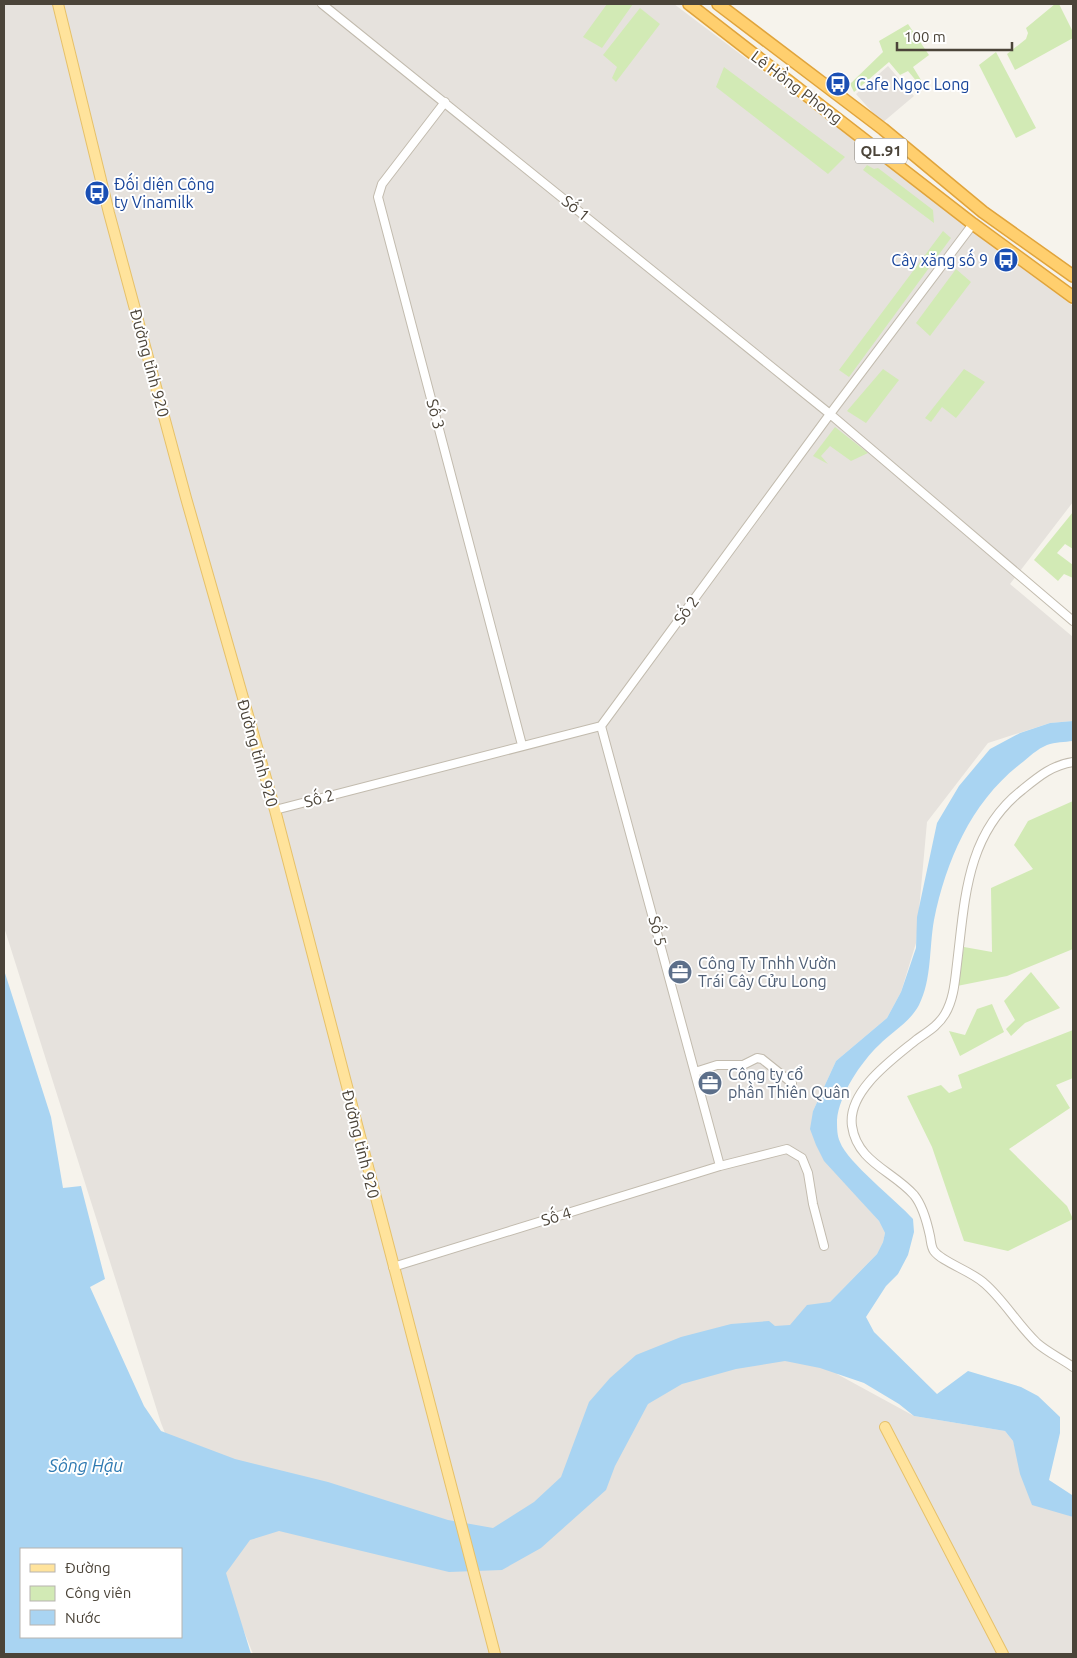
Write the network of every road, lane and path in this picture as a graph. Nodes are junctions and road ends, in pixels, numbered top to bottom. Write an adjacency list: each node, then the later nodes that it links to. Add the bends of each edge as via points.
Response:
1 (58, 4): 15 (main road, Đường tỉnh 920, via 117,241)
2 (322, 4): 5 (street, Số 1)
3 (689, 4): 7 (highway, Lê Hồng Phong / QL.91)
4 (718, 4): 6 (highway, Lê Hồng Phong / QL.91, via 883,129)
5 (445, 102): 10 (street, Số 1); 13 (street, Số 3, via 382,184 378,197)
6 (983, 212): 7 (highway); 8 (highway, Lê Hồng Phong / QL.91)
7 (973, 224): 9 (highway, Lê Hồng Phong / QL.91); 10 (street, Số 2)
8 (1073, 276)
9 (1073, 297)
10 (830, 414): 11 (street, Số 1); 12 (street, Số 2)
11 (1073, 621)
12 (601, 726): 13 (street, Số 2); 16 (street, Số 5)
13 (522, 745): 15 (street, Số 2)
14 (1073, 762): 21 (street, via 1058,765 1033,780 1008,800 994,820 967,880 954,982 946,1013 938,1024 868,1082 854,1109 852,1125 861,1150 915,1196 926,1221 933,1250 984,1283 1037,1343)
15 (275, 810): 20 (main road, Đường tỉnh 920)
16 (695, 1072): 17 (street, via 717,1065 743,1065 757,1058); 18 (street, Số 5)
17 (792, 1083)
18 (720, 1166): 19 (street, Số 4, via 787,1149 796,1153 808,1172); 20 (street, Số 4)
19 (824, 1246)
20 (393, 1267): 23 (main road, Đường tỉnh 920)
21 (1073, 1367)
22 (885, 1427): 24 (main road)
23 (495, 1654)
24 (1003, 1654)

